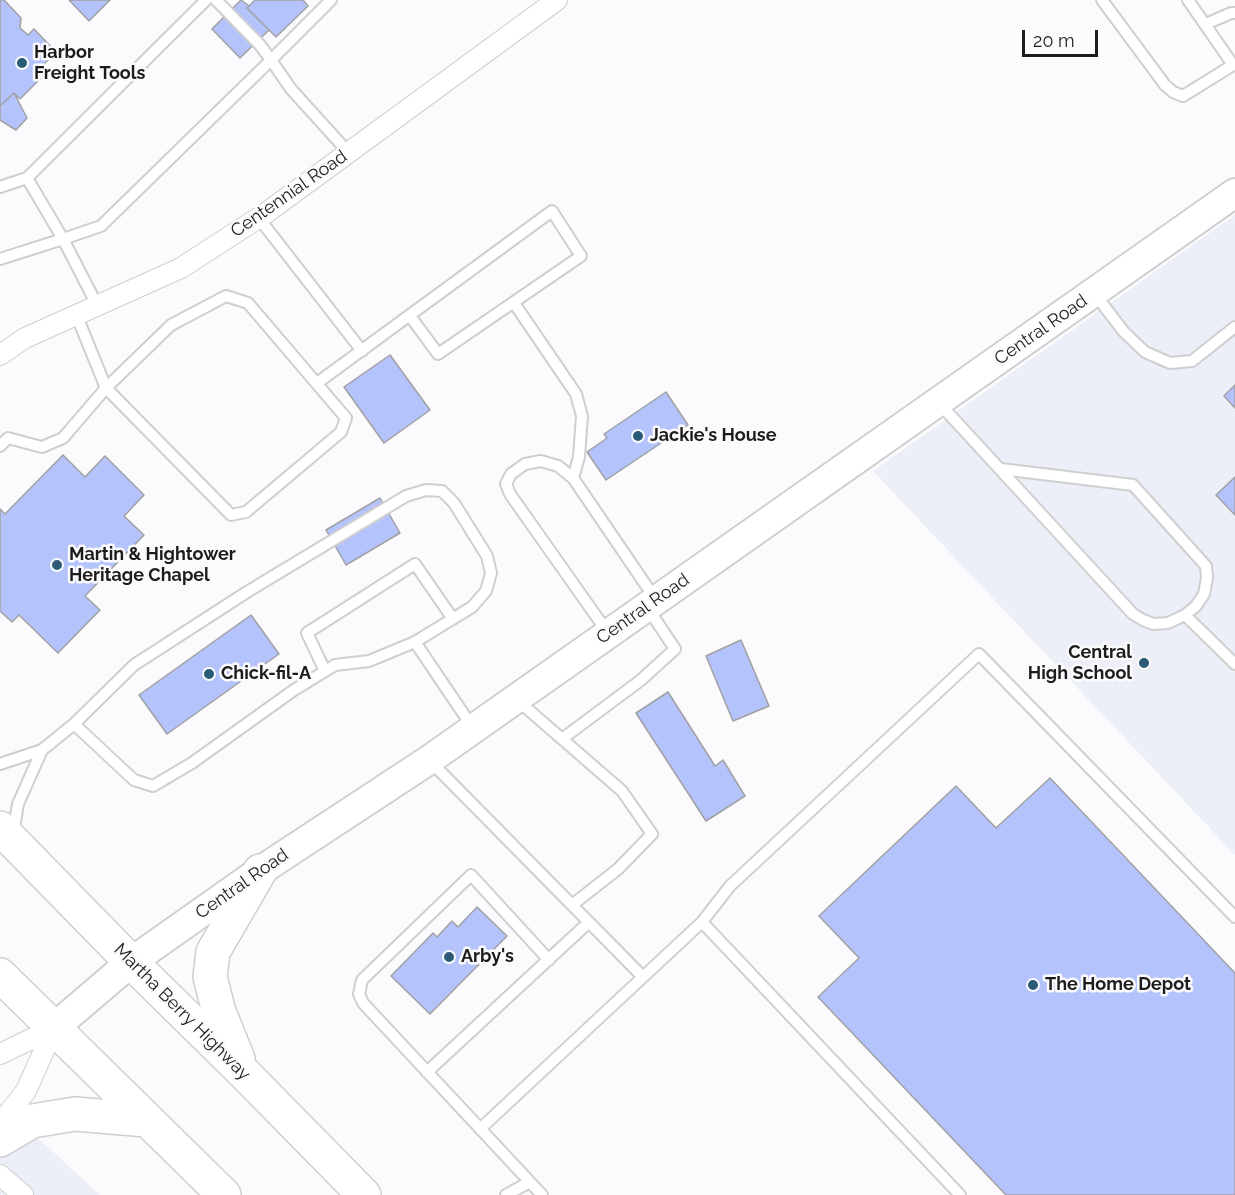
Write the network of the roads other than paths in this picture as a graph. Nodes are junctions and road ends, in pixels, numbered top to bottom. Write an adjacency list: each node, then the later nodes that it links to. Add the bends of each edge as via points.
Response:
1 (206, 0): 12 (lane)
2 (216, 0): 9 (lane)
3 (331, 0): 9 (lane)
4 (557, 0): 11 (street, Centennial Road)
5 (1102, 0): 10 (lane, via 1173,92 1183,96)
6 (1188, 0): 8 (lane)
7 (1235, 14): 8 (lane)
8 (1206, 24): 10 (lane)
9 (271, 60): 11 (lane, via 291,89); 16 (lane, via 101,226)
10 (1234, 64)
11 (348, 152): 15 (street, Centennial Road)
12 (27, 178): 13 (lane); 16 (lane)
13 (0, 188)
14 (1235, 193): 18 (street, Central Road)
15 (258, 217): 20 (street, Centennial Road, via 181,268); 24 (lane)
16 (63, 238): 17 (lane); 20 (lane)
17 (0, 259)
18 (1094, 293): 23 (lane, via 1145,352 1170,363 1192,361); 28 (street, Central Road)
19 (514, 303): 22 (lane, via 438,354); 22 (lane, via 581,256 552,211); 31 (lane, via 576,394 582,416)
20 (98, 305): 21 (street, Centennial Road)
21 (76, 314): 25 (street, Centennial Road, via 25,338); 27 (lane)
22 (410, 316): 24 (lane)
23 (1235, 327)
24 (362, 351): 26 (lane)
25 (0, 355)
26 (317, 383): 27 (lane, via 248,303 226,296 171,325); 27 (lane, via 346,418 341,432 246,512 231,515)
27 (106, 388): 29 (lane, via 63,438 42,447 8,438)
28 (938, 402): 30 (lane); 32 (street, Central Road)
29 (0, 446)
30 (1001, 469): 33 (lane, via 1133,614 1153,624 1168,623); 33 (lane, via 1133,485 1206,566 1204,594)
31 (573, 478): 32 (lane); 35 (lane, via 558,466 542,461 525,464 511,474 506,484)
32 (651, 604): 35 (street, Central Road); 42 (lane, via 675,649 641,680)
33 (1185, 615): 37 (lane)
34 (453, 619): 36 (lane); 38 (lane, via 415,564 307,633); 40 (lane, via 472,607 486,591 491,573 488,556 454,503 442,491 426,490 406,496 134,665)
35 (608, 633): 39 (street, Central Road)
36 (415, 642): 38 (lane, via 369,661 335,665); 41 (lane)
37 (1235, 664)
38 (325, 672): 40 (lane, via 153,786 134,780)
39 (516, 698): 41 (street, Central Road); 42 (lane)
40 (74, 724): 43 (lane)
41 (473, 728): 44 (street, Central Road)
42 (562, 739): 48 (lane, via 622,791 652,834 618,869)
43 (42, 750): 45 (lane); 46 (lane)
44 (429, 760): 47 (street, Central Road); 48 (lane)
45 (0, 764)
46 (6, 834): 53 (highway, Martha Berry Highway)
47 (260, 871): 53 (street, Central Road); 58 (highway, via 213,952 210,977)
48 (572, 905): 50 (lane)
49 (1235, 917): 51 (lane, via 980,654 730,886)
50 (589, 922): 52 (lane); 55 (lane)
51 (702, 922): 55 (lane); 72 (lane)
52 (549, 960): 59 (lane); 59 (lane, via 471,875 362,980 359,994 363,1003)
53 (131, 962): 56 (street, Central Road); 58 (highway, Martha Berry Highway)
54 (0, 975): 56 (highway)
55 (643, 977): 62 (lane)
56 (54, 1028): 57 (street, Central Road); 60 (highway); 61 (street, Central Road, via 26,1091)
57 (0, 1054)
58 (243, 1072): 68 (highway, Martha Berry Highway)
59 (427, 1072): 62 (lane)
60 (147, 1120): 63 (highway, via 75,1114 32,1121); 67 (highway)
61 (0, 1124)
62 (480, 1129): 65 (lane)
63 (0, 1140)
64 (0, 1175): 66 (street)
65 (530, 1182): 69 (lane); 70 (lane); 71 (lane)
66 (23, 1195)
67 (224, 1195)
68 (364, 1195)
69 (506, 1195)
70 (520, 1195)
71 (542, 1195)
72 (960, 1195)

